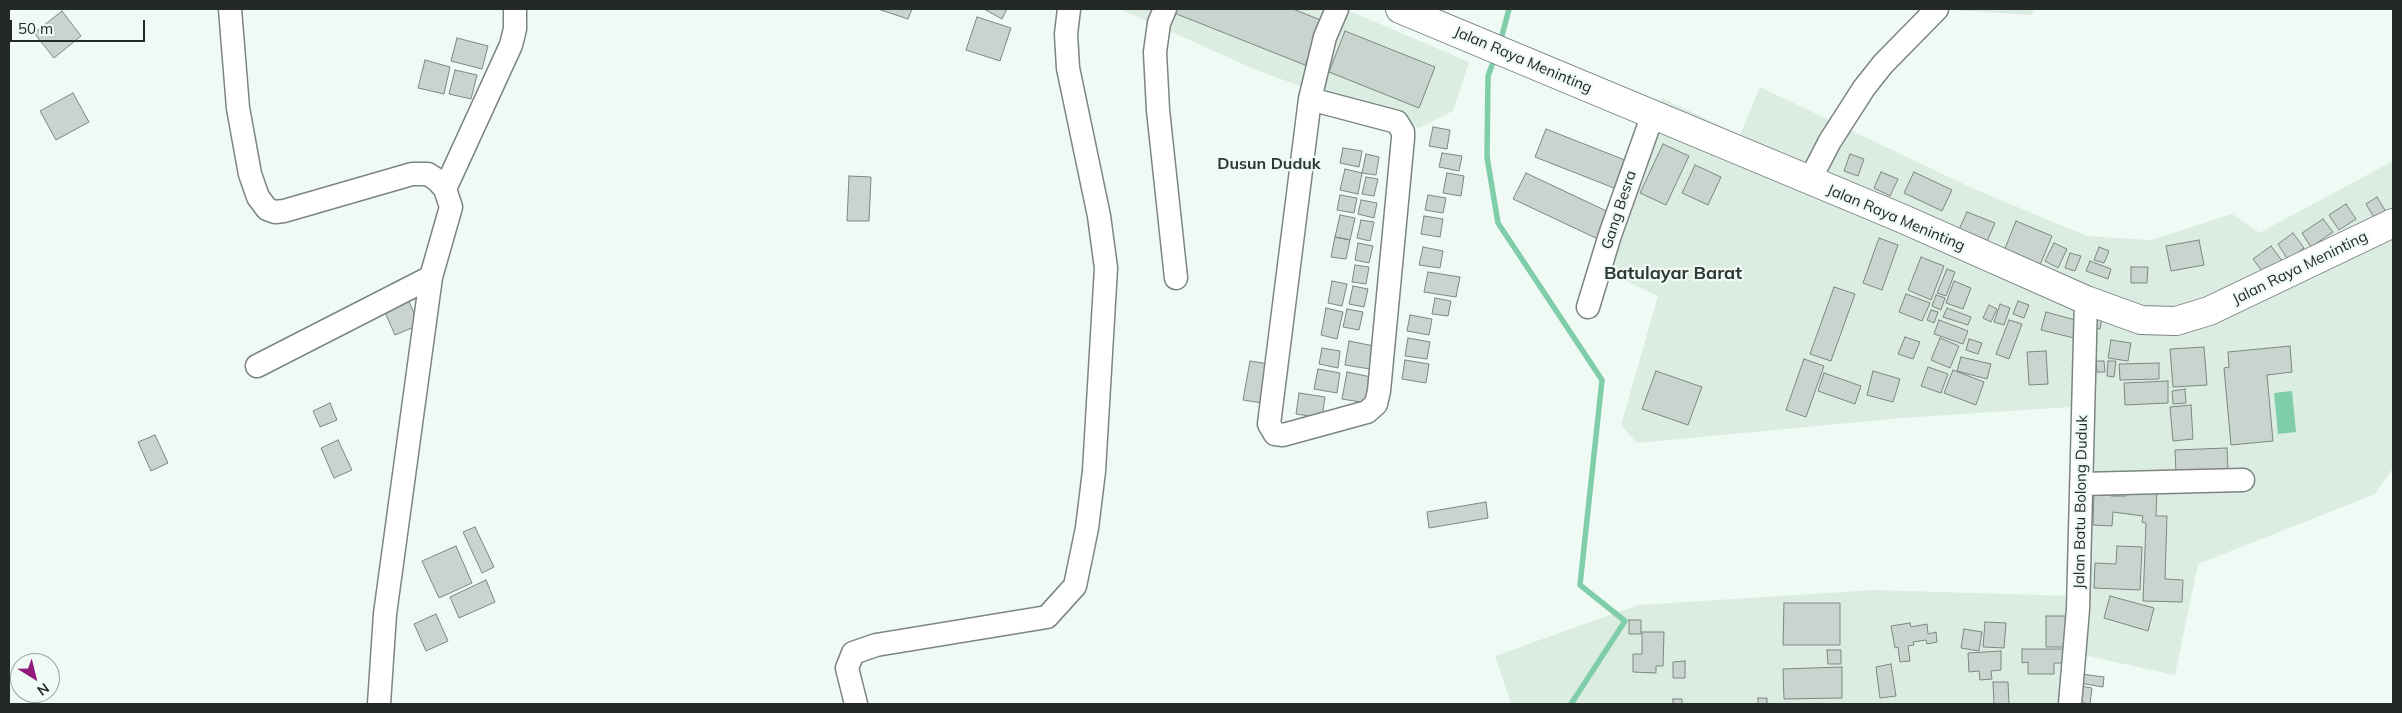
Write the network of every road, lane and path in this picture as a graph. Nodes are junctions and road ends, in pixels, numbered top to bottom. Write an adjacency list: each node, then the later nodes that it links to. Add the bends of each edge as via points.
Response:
1 (230, 9): 11 (street, via 238,108 250,174 258,198 267,209 284,212 412,174 428,174)
2 (514, 9): 11 (street, via 515,29 511,45)
3 (1069, 9): 21 (street, via 1066,34 1068,68 1099,216 1106,268 1094,471 1088,528 1075,586 1047,617 876,645 853,654 847,668)
4 (1165, 9): 14 (street, via 1159,23 1155,52 1156,81)
5 (1337, 9): 8 (street, via 1325,37)
6 (1400, 9): 9 (highway, Jalan Raya Meninting)
7 (1937, 9): 10 (street, via 1888,58 1864,88 1830,141 1816,168)
8 (1310, 99): 8 (street, via 1269,424 1275,434 1283,435 1367,412 1376,404 1403,138 1397,122)
9 (1653, 114): 10 (highway, Jalan Raya Meninting); 16 (street, Gang Besra)
10 (1813, 183): 15 (highway, Jalan Raya Meninting)
11 (445, 189): 13 (street, via 451,207)
12 (2393, 223): 15 (highway, Jalan Raya Meninting, via 2230,303 2176,321 2141,320)
13 (431, 277): 17 (street); 20 (street, via 385,614)
14 (1176, 278)
15 (2086, 300): 19 (street, Jalan Batu Bolong Duduk)
16 (1588, 307)
17 (257, 366)
18 (2243, 480): 19 (street)
19 (2082, 484): 22 (street, Jalan Batu Bolong Duduk, via 2078,609)
20 (379, 704)
21 (856, 704)
22 (2070, 704)

